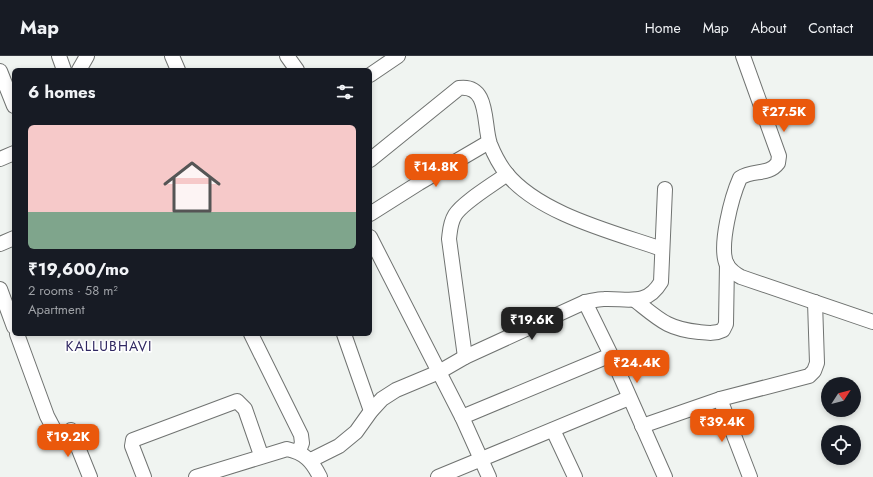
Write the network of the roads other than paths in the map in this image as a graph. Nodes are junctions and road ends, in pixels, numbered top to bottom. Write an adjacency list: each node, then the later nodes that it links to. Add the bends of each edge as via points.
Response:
1 (58, 56): 7 (street)
2 (87, 56): 8 (street)
3 (172, 56): 9 (street)
4 (287, 56): 10 (street)
5 (398, 56): 12 (street)
6 (743, 56): 25 (street, via 779,156 778,163 768,172 751,172 737,184 724,242)
7 (63, 68)
8 (80, 68)
9 (177, 68)
10 (296, 68)
11 (0, 71): 13 (street)
12 (372, 74)
13 (12, 101)
14 (489, 142): 16 (street, via 480,97 467,87 459,88); 18 (street); 20 (street)
15 (12, 154): 17 (street)
16 (372, 158)
17 (0, 159)
18 (507, 174): 24 (street, via 536,201 556,211); 36 (street, via 463,206 455,214 450,225 449,239)
19 (665, 189): 24 (street)
20 (372, 213)
21 (12, 239): 23 (street)
22 (372, 241): 37 (street)
23 (0, 244)
24 (662, 250): 27 (street, via 661,282 657,289)
25 (727, 264): 27 (street, via 726,324 723,330 716,334 680,330 663,322); 29 (street, via 732,272 741,277)
26 (0, 289): 30 (street)
27 (636, 301): 28 (street, via 603,299)
28 (585, 302): 35 (street); 36 (street)
29 (815, 302): 31 (street); 39 (street, via 817,363 814,371 809,376)
30 (12, 321)
31 (873, 324)
32 (18, 336): 45 (street, via 47,416)
33 (252, 336): 46 (street, via 301,435)
34 (345, 336): 40 (street)
35 (611, 355): 38 (street); 41 (street)
36 (465, 357): 37 (street)
37 (439, 372): 40 (street, via 396,390); 41 (street)
38 (629, 398): 42 (street); 44 (street)
39 (720, 399): 42 (street); 59 (street)
40 (371, 411): 49 (street, via 356,432 345,441)
41 (462, 417): 48 (street)
42 (642, 426): 51 (street)
43 (71, 430): 52 (street)
44 (553, 430): 48 (street); 58 (street)
45 (57, 435)
46 (299, 451): 47 (street, via 287,449); 49 (street)
47 (261, 456): 50 (street); 53 (street, via 245,409 237,401 133,440 132,446)
48 (482, 458): 56 (street); 57 (street)
49 (311, 460): 55 (street)
50 (221, 473): 54 (street)
51 (663, 476)
52 (90, 477)
53 (144, 477)
54 (196, 477)
55 (320, 477)
56 (438, 477)
57 (489, 477)
58 (575, 477)
59 (750, 477)

